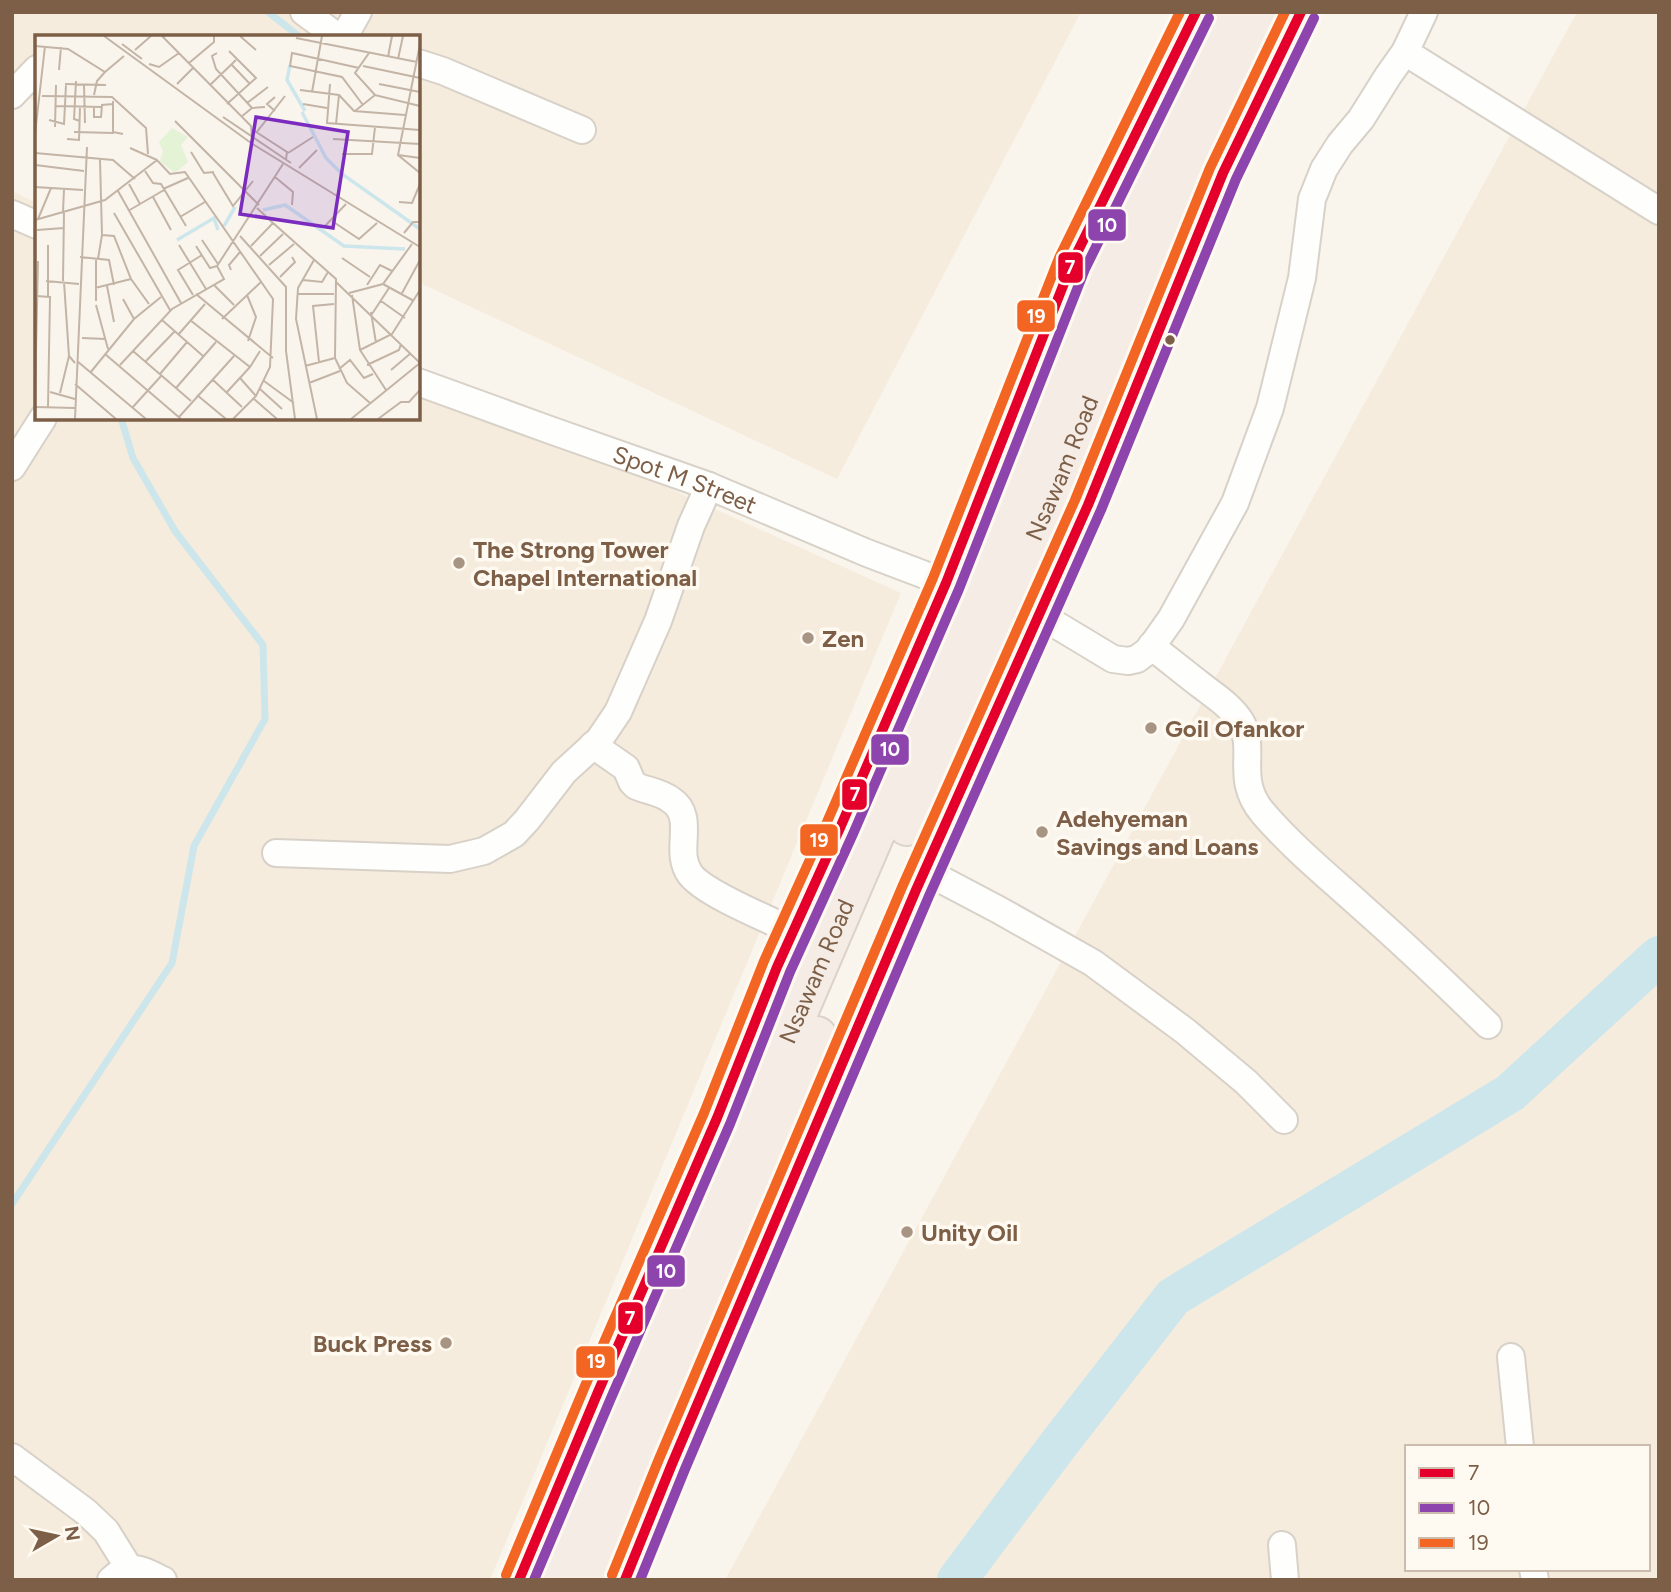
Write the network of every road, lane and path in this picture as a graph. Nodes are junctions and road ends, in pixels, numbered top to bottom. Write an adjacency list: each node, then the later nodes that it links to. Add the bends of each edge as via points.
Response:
1 (304, 12): 8 (street)
2 (358, 12): 9 (street)
3 (1196, 12): 22 (main road, via 1072,263)
4 (1221, 12): 38 (highway, Nsawam Road, via 1114,254 927,713 686,1283)
5 (1256, 12): 39 (highway, Nsawam Road, via 844,972)
6 (1301, 12): 23 (main road, via 1223,173)
7 (1424, 12): 10 (street)
8 (335, 35)
9 (345, 35)
10 (1405, 52): 15 (street); 24 (street, via 1324,169 1312,199 1302,278 1270,408 1235,503 1171,619)
11 (420, 64): 14 (street)
12 (35, 71): 13 (street)
13 (12, 95)
14 (582, 130)
15 (1659, 211)
16 (12, 214): 17 (street)
17 (35, 224)
18 (420, 383): 21 (street, Spot M Street)
19 (42, 420): 20 (street)
20 (12, 467)
21 (709, 486): 22 (street, Spot M Street); 25 (street, via 638,669 618,712)
22 (946, 583): 28 (main road)
23 (1040, 615): 24 (street, via 1113,659 1137,659); 27 (main road)
24 (1151, 646): 29 (street, via 1241,722 1247,741 1246,773 1254,802 1263,813)
25 (593, 745): 26 (street, via 564,772 514,834 484,851 450,859); 28 (street, via 626,768 636,786 670,798 682,811 685,867 698,883)
26 (276, 853)
27 (925, 872): 30 (street, via 1093,963 1185,1031); 40 (main road)
28 (793, 931): 37 (main road)
29 (1488, 1025)
30 (1284, 1120)
31 (1511, 1357): 32 (street)
32 (1520, 1445)
33 (12, 1457): 35 (street, via 106,1531)
34 (1282, 1545): 41 (street)
35 (120, 1574): 36 (street, via 139,1569)
36 (163, 1580)
37 (519, 1580)
38 (554, 1580)
39 (590, 1580)
40 (625, 1580)
41 (1284, 1580)

